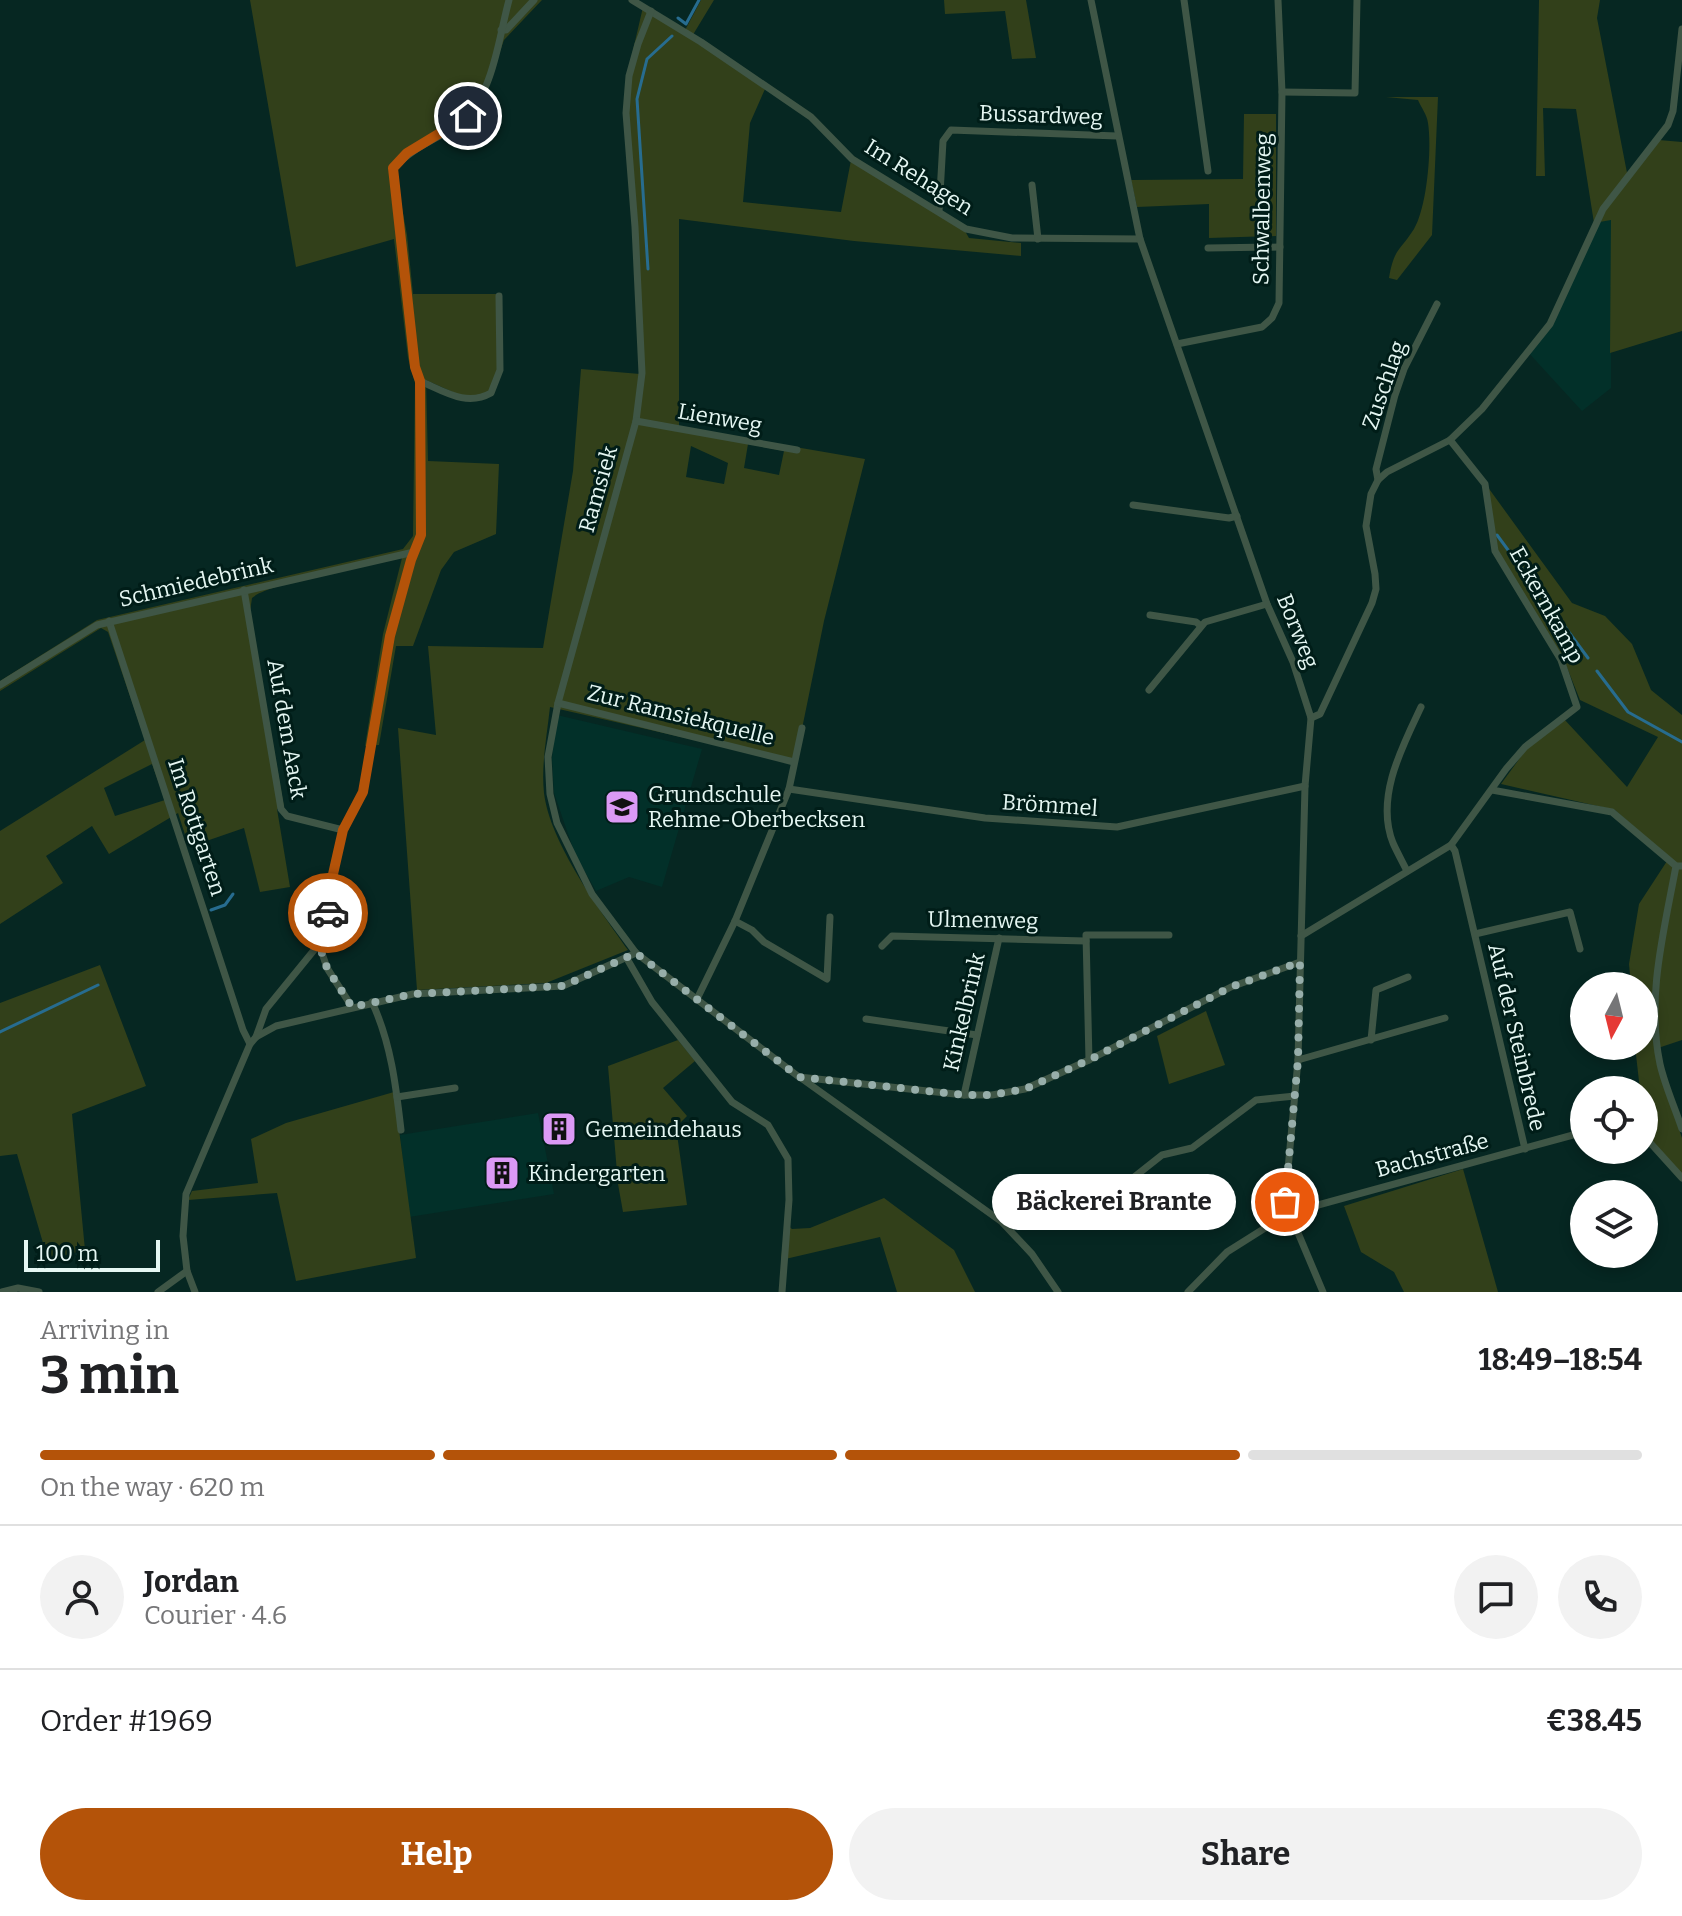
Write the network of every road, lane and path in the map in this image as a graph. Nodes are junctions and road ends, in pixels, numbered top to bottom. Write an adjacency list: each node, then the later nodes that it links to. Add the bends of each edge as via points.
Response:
1 (509, 0): 10 (street)
2 (534, 0): 10 (street)
3 (632, 0): 8 (street, Im Rehagen)
4 (1091, 0): 12 (street, Borweg)
5 (1184, 0): 13 (street)
6 (1278, 0): 11 (street, Schwalbenweg)
7 (1357, 0): 11 (street, via 1355,93)
8 (651, 11): 15 (street, Im Rehagen, via 811,117 852,159); 24 (street, Ramsiek, via 629,76 626,113 642,373)
9 (1682, 29): 25 (street, via 1668,125 1603,209 1550,324)
10 (501, 30): 23 (street, via 498,52 468,116 407,153 393,168)
11 (1282, 92): 18 (street, Schwalbenweg)
12 (1117, 136): 15 (street, Bussardweg, via 951,130 943,141); 17 (street, Borweg)
13 (1208, 171)
14 (1032, 185): 16 (street)
15 (939, 211): 16 (street, Im Rehagen, via 966,229)
16 (1038, 239): 17 (street, Im Rehagen)
17 (1140, 239): 22 (street, Borweg)
18 (1280, 247): 19 (street); 22 (street, Schwalbenweg, via 1279,303 1272,318 1262,327)
19 (1208, 248)
20 (499, 296): 23 (street, via 500,370 491,393 460,399)
21 (1437, 304): 27 (street, Zuschlag, via 1395,395 1376,469)
22 (1177, 344): 29 (street, Borweg)
23 (420, 381): 30 (street, via 421,535)
24 (636, 421): 26 (street, Lienweg); 38 (street, Ramsiek)
25 (1450, 440): 27 (street); 45 (street, Eckernkamp, via 1485,484 1495,551 1561,660 1577,707 1525,747)
26 (797, 450)
27 (1378, 480): 40 (street, Zuschlag, via 1366,526 1376,589 1320,714)
28 (1133, 505): 29 (street)
29 (1237, 516): 32 (street, Borweg)
30 (414, 552): 31 (street, Schmiedebrink); 46 (street, via 389,642 363,792)
31 (244, 590): 34 (street, Schmiedebrink); 46 (street, Auf dem Aack, via 281,809 287,816)
32 (1267, 604): 35 (street); 40 (street, Borweg)
33 (1150, 615): 35 (street)
34 (109, 621): 36 (street, Schmiedebrink); 70 (street, Im Rottgarten, via 243,1030)
35 (1201, 626): 37 (street)
36 (0, 685)
37 (1149, 690)
38 (558, 703): 42 (street, Zur Ramsiekquelle); 60 (street, Ramsiek, via 548,757 557,823 592,894)
39 (1421, 707): 49 (street, via 1397,756 1388,799 1392,841)
40 (1311, 718): 43 (street, Borweg)
41 (802, 728): 42 (street)
42 (794, 762): 44 (street)
43 (1305, 786): 44 (street, Brömmel, via 1117,827 985,818); 54 (street, Borweg)
44 (789, 789): 51 (street)
45 (1492, 790): 47 (street, Eckernkamp); 48 (street, via 1612,812)
46 (343, 830): 57 (street, via 327,935)
47 (1451, 845): 49 (street); 52 (street, Auf der Steinbrede)
48 (1679, 866): 79 (street, via 1653,1011 1660,1065)
49 (1407, 871): 54 (street)
50 (830, 917): 51 (street, via 827,979)
51 (735, 921): 64 (street)
52 (1475, 934): 59 (street, Auf der Steinbrede, via 1570,912); 82 (street, Auf der Steinbrede)
53 (1169, 935): 56 (street, Ulmenweg, via 1086,935)
54 (1301, 936): 62 (street, Borweg)
55 (999, 938): 56 (street, Ulmenweg); 58 (street, Ulmenweg, via 892,936); 69 (street, Kinkelbrink)
56 (1086, 941): 72 (street)
57 (319, 944): 66 (street, via 327,968); 70 (street, via 266,1009)
58 (882, 946)
59 (1580, 949)
60 (636, 953): 61 (street); 64 (street, Ramsiek)
61 (626, 957): 65 (street, via 563,986 429,992); 92 (street, via 652,1002 732,1102 768,1125 788,1159)
62 (1300, 962): 72 (street, via 1231,987); 73 (street, Borweg)
63 (1408, 977): 71 (street, via 1376,990)
64 (697, 999): 74 (street, Ramsiek)
65 (372, 1002): 66 (street); 78 (street, via 390,1052)
66 (352, 1007): 70 (street, via 276,1026)
67 (1445, 1018): 71 (street)
68 (866, 1019): 69 (street)
69 (977, 1035): 76 (street, Kinkelbrink)
70 (253, 1040): 87 (street, via 186,1194)
71 (1371, 1040): 73 (street)
72 (1089, 1060): 76 (street, via 1025,1089)
73 (1298, 1060): 77 (street, Borweg)
74 (799, 1077): 76 (street); 93 (street, Ramsiek, via 1002,1222)
75 (455, 1088): 78 (street)
76 (964, 1095)
77 (1295, 1096): 85 (street, via 1256,1100 1192,1148 1162,1155); 86 (street, Borweg, via 1285,1202)
78 (397, 1097): 80 (street)
79 (1682, 1129)
80 (401, 1130)
81 (1570, 1136): 82 (street, Bachstraße)
82 (1525, 1149): 86 (street, Bachstraße)
83 (1658, 1151): 84 (street)
84 (1682, 1178)
85 (1119, 1189)
86 (1289, 1213): 94 (street, Bachstraße, via 1227,1252); 95 (street, Borweg)
87 (187, 1271): 90 (street); 91 (street)
88 (2, 1292): 89 (street)
89 (39, 1292)
90 (158, 1292)
91 (195, 1292)
92 (782, 1292)
93 (1058, 1292)
94 (1188, 1292)
95 (1323, 1292)

